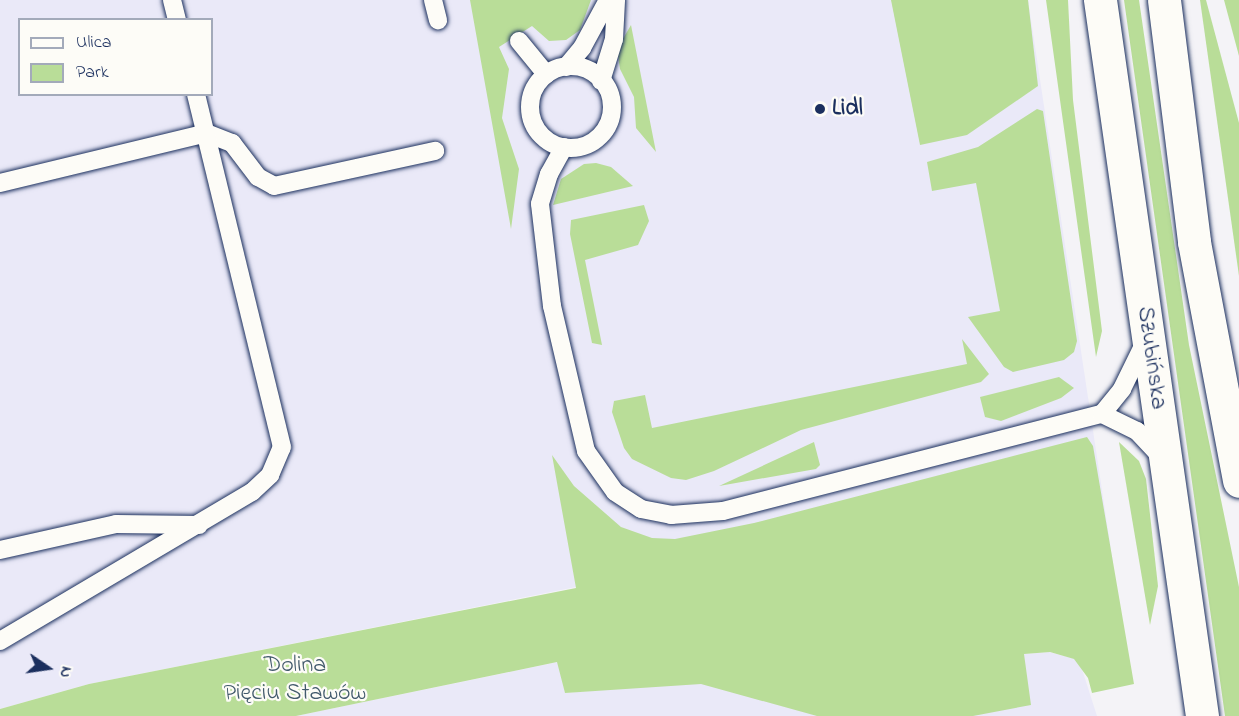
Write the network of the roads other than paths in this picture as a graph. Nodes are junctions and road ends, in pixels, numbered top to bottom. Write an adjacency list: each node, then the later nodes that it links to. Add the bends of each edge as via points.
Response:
1 (172, 0): 7 (lane)
2 (434, 0): 8 (lane)
3 (608, 0): 10 (lane, via 582,48)
4 (616, 0): 12 (lane, via 614,39)
5 (1100, 0): 18 (main road, Szubińska)
6 (1164, 0): 21 (main road, via 1194,242)
7 (176, 18)
8 (438, 20)
9 (519, 41): 11 (lane)
10 (566, 67): 11 (lane); 12 (lane, via 585,68)
11 (546, 74): 15 (lane, via 537,85 530,111 541,135)
12 (602, 81): 15 (lane, via 611,99 608,124 590,143)
13 (196, 96): 14 (lane)
14 (206, 134): 16 (lane, via 232,143 258,177 274,186); 17 (lane); 22 (lane, via 282,447 270,476)
15 (564, 147): 19 (lane, via 549,174 540,204 552,306 586,451 600,476 615,492 642,509 671,515 723,511)
16 (435, 151)
17 (0, 183)
18 (1148, 334): 19 (lane, via 1122,389); 20 (main road, Szubińska)
19 (1102, 414): 20 (lane, via 1137,431)
20 (1167, 464): 25 (main road, Szubińska)
21 (1239, 481)
22 (201, 525): 23 (lane, via 116,524); 24 (lane)
23 (0, 550)
24 (0, 641)
25 (1202, 716)

